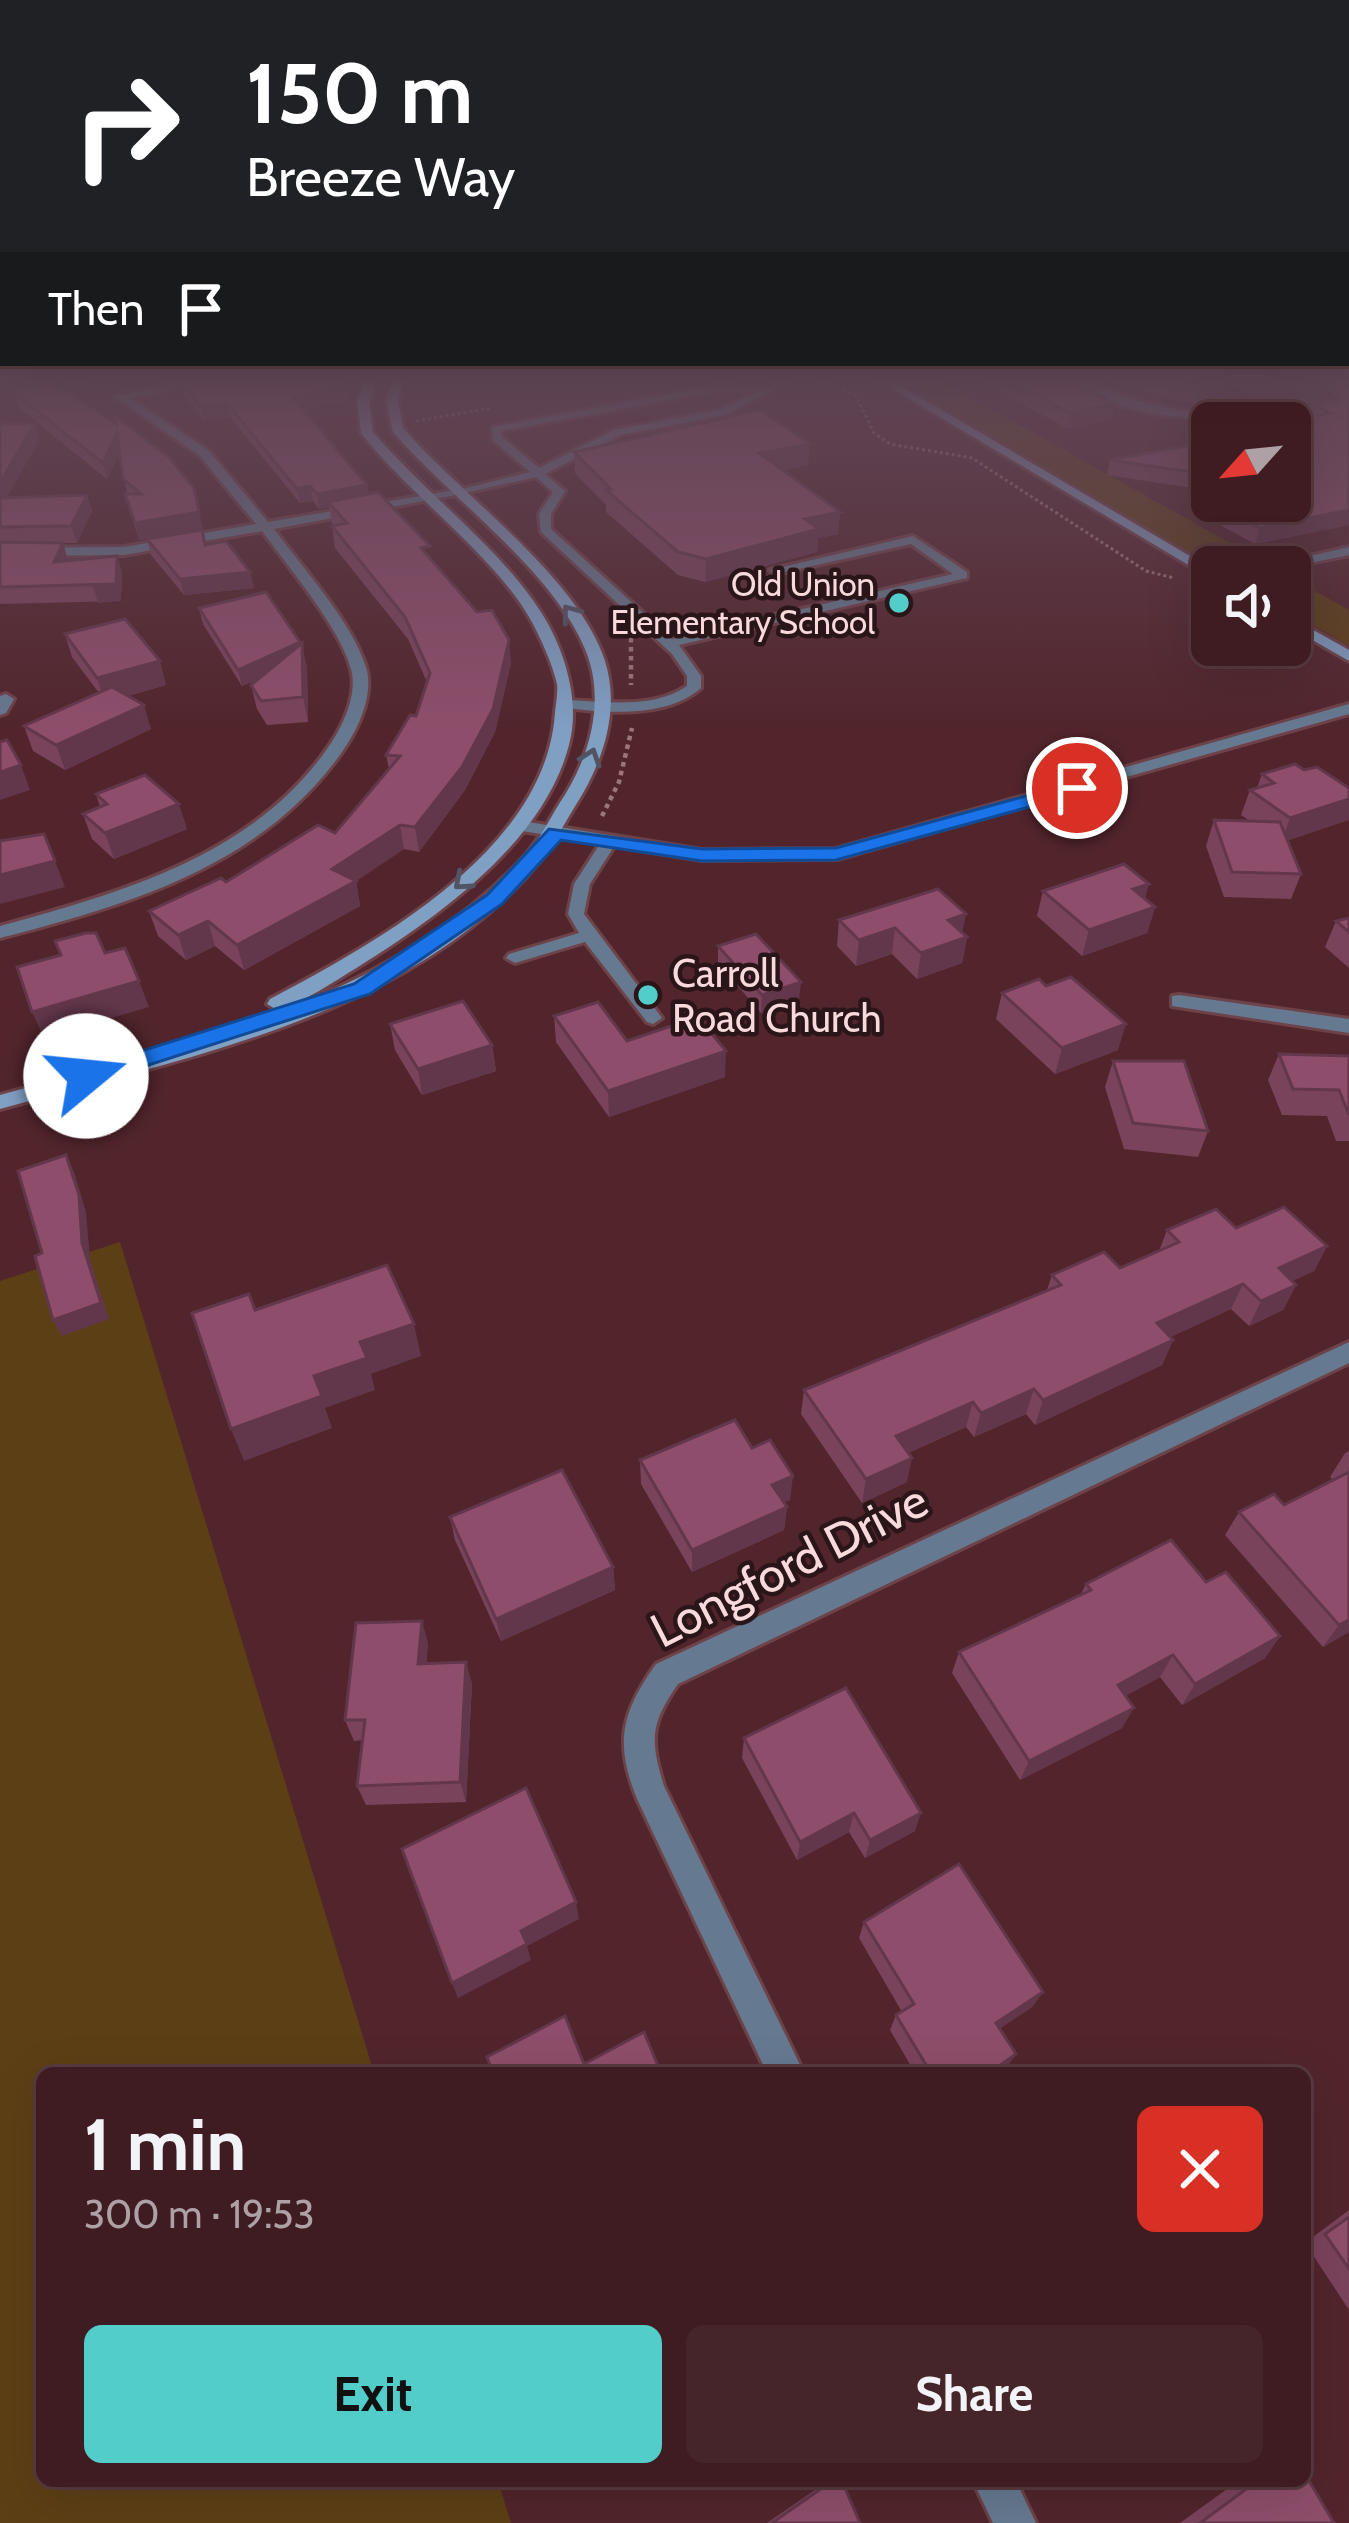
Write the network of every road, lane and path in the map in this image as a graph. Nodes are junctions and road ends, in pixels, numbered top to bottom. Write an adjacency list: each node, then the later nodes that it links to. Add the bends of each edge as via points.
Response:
1 (236, 494): 8 (street)
2 (421, 494): 7 (main road)
3 (454, 494): 7 (street); 20 (main road, one-way to 3, via 601,670 574,615)
4 (557, 494): 17 (lane, via 545,530)
5 (1027, 494): 15 (path, via 1146,571)
6 (1075, 494): 12 (main road)
7 (427, 500): 8 (street); 19 (main road, via 539,621 562,673)
8 (262, 528): 9 (street, via 95,554); 25 (street, via 341,631 360,670 352,720 338,747 294,800 219,851 70,913)
9 (0, 552)
10 (1341, 554): 11 (street); 14 (street, via 1335,567)
11 (1311, 559)
12 (1191, 563)
13 (776, 570): 17 (lane, via 913,540 963,575)
14 (1311, 573)
15 (1185, 580)
16 (1311, 633): 18 (main road)
17 (668, 644): 20 (lane, via 694,676 686,696)
18 (1349, 656)
19 (564, 704): 20 (lane); 22 (main road, via 549,781)
20 (602, 704): 23 (main road, one-way to 20, via 596,749)
21 (1349, 709): 24 (street, via 836,854 736,857)
22 (522, 826): 23 (street); 31 (main road, one-way to 31, via 352,966)
23 (556, 833): 24 (street); 31 (main road, via 495,899 362,989)
24 (609, 842): 26 (lane, via 582,884 576,914)
25 (0, 932)
26 (590, 935): 27 (lane); 29 (lane)
27 (515, 958)
28 (1179, 1001): 30 (street)
29 (653, 1018)
30 (1349, 1026)
31 (206, 1041): 32 (main road)
32 (0, 1102)
33 (1349, 1352): 34 (street, Longford Drive, via 667,1674 638,1714 639,1756)
34 (782, 2067)
35 (997, 2487): 36 (street)
36 (1015, 2523)

